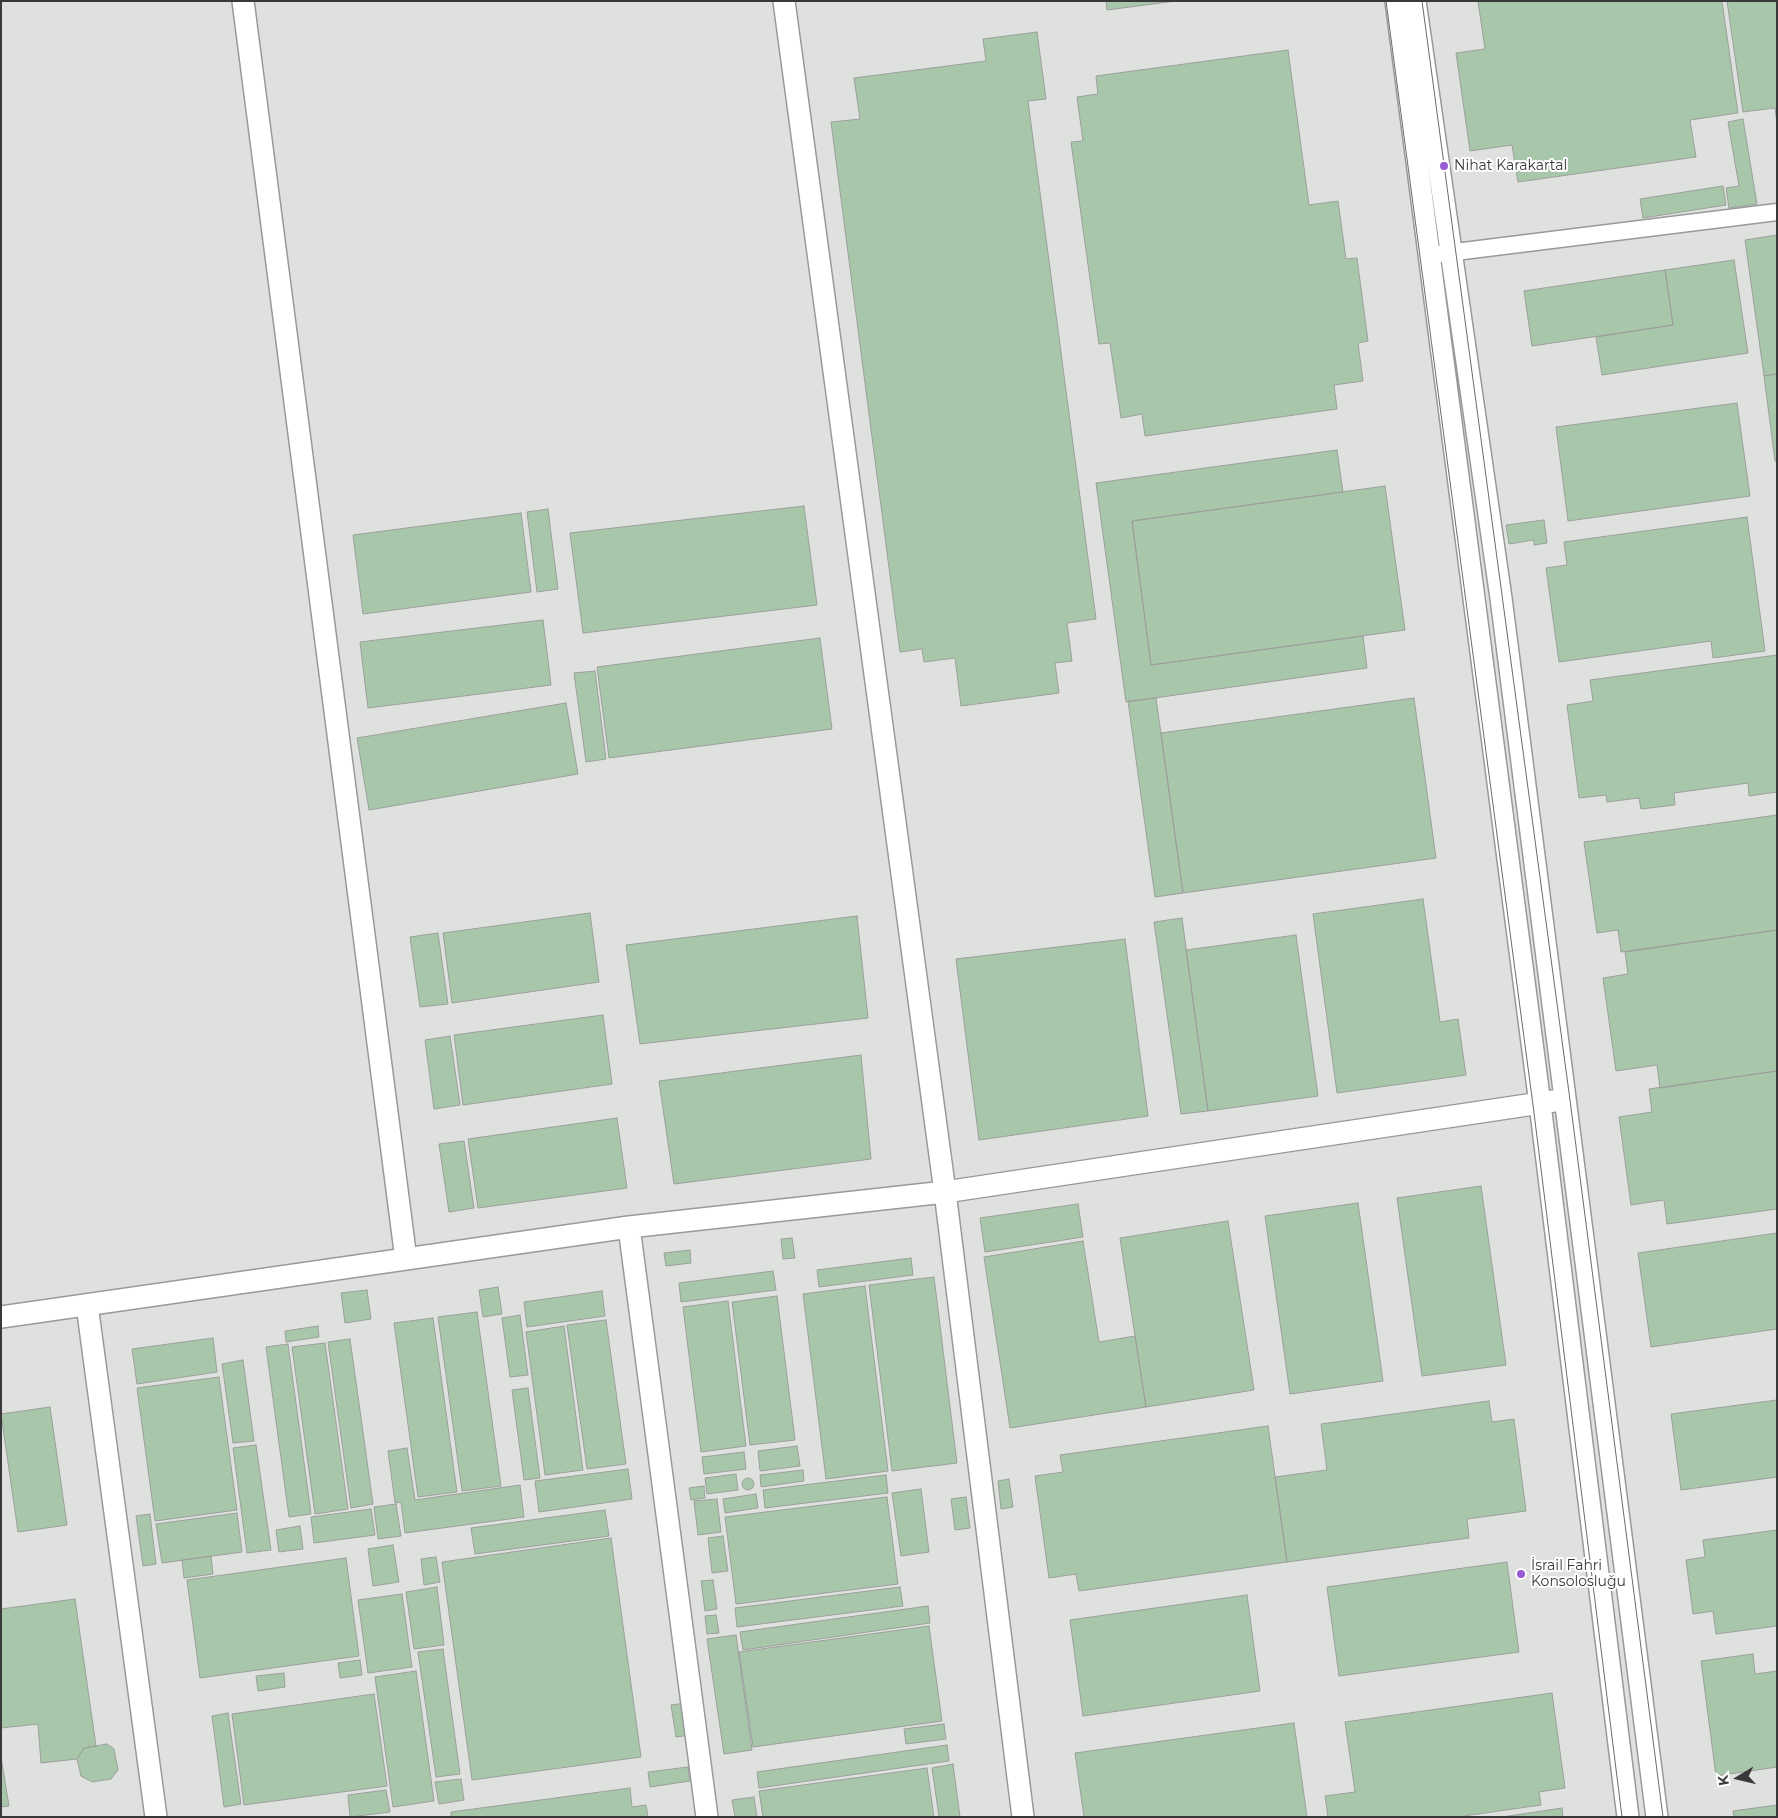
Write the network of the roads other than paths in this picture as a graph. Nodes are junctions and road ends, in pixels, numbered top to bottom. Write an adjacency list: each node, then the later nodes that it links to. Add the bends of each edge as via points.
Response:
1 (243, 1): 11 (street)
2 (784, 1): 9 (street)
3 (1396, 1): 6 (street)
4 (1415, 1): 6 (street)
5 (1777, 212): 6 (street)
6 (1440, 254): 7 (street, via 1501,598); 8 (street)
7 (1564, 1100): 8 (street); 18 (street)
8 (1540, 1104): 9 (street); 17 (street)
9 (945, 1192): 10 (street); 16 (street)
10 (629, 1227): 11 (street); 15 (street)
11 (406, 1259): 12 (street)
12 (88, 1305): 13 (street); 14 (street)
13 (1, 1317)
14 (156, 1817)
15 (707, 1817)
16 (1023, 1817)
17 (1628, 1817)
18 (1657, 1817)

